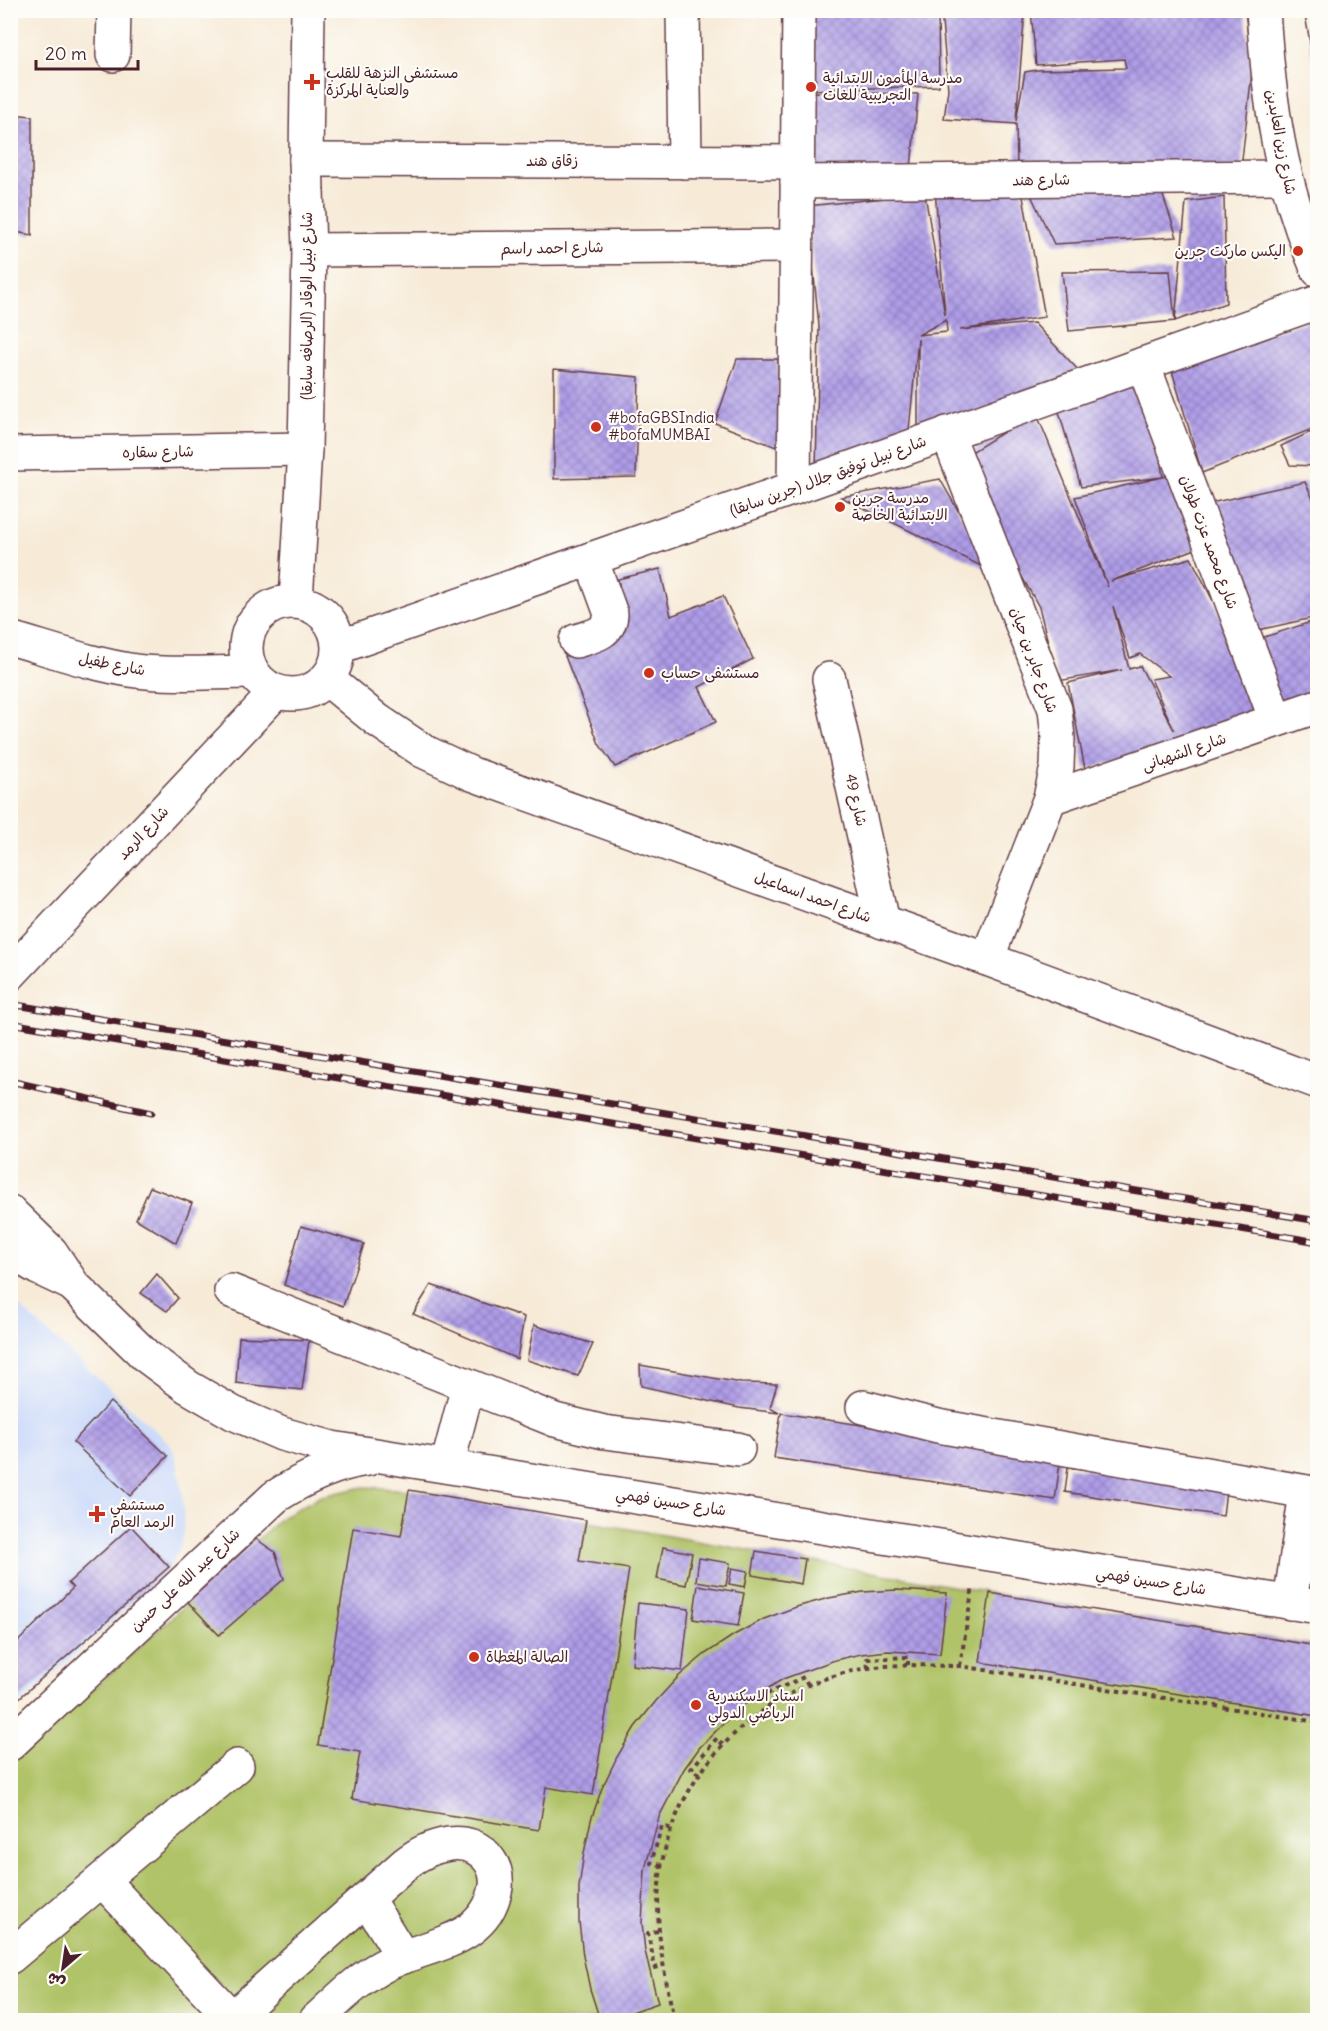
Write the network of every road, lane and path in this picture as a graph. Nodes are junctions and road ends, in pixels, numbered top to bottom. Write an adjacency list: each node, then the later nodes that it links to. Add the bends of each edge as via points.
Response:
1 (114, 10): 6 (street)
2 (308, 10): 7 (street, شارع نبيل الوقاد (الرصافه سابقا))
3 (683, 10): 8 (street)
4 (799, 10): 9 (street)
5 (1263, 10): 10 (street, شارع زين العابدين, via 1272,107)
6 (114, 56)
7 (306, 160): 8 (street, زقاق هند); 12 (street, شارع نبيل الوقاد (الرصافه سابقا))
8 (685, 162): 9 (street, زقاق هند)
9 (797, 172): 10 (street, شارع هند); 11 (street)
10 (1284, 177): 13 (street, شارع زين العابدين)
11 (796, 246): 12 (street, شارع احمد راسم); 19 (street)
12 (309, 250): 17 (street, شارع نبيل الوقاد (الرصافه سابقا))
13 (1317, 270)
14 (1317, 302): 15 (street, شارع نبيل توفيق جلال (جرين سابقا))
15 (1143, 364): 16 (street, شارع نبيل توفيق جلال (جرين سابقا)); 29 (street, شارع محمد عزت طولان)
16 (946, 434): 19 (street, شارع نبيل توفيق جلال (جرين سابقا)); 30 (street, شارع جابر بن حيان, via 1055,709 1057,767)
17 (305, 449): 18 (street, شارع سقاره); 21 (street, شارع نبيل الوقاد (الرصافه سابقا))
18 (10, 454)
19 (794, 488): 20 (street, شارع نبيل توفيق جلال (جرين سابقا))
20 (591, 559): 23 (street, via 610,620 605,630); 24 (street, شارع نبيل توفيق جلال (جرين سابقا))
21 (296, 601): 24 (street, via 326,616); 27 (street, via 268,608 253,623 245,644 246,658)
22 (10, 638): 27 (street, شارع طفيل, via 136,671)
23 (576, 641)
24 (339, 647): 25 (street, via 336,664)
25 (327, 679): 27 (street, via 316,688 290,694); 31 (street, شارع احمد اسماعيل, via 423,751 472,774)
26 (829, 679): 31 (street, شارع 49)
27 (264, 682): 33 (street, شارع الرمد)
28 (1317, 706): 29 (street, شارع الشهبانى)
29 (1276, 720): 30 (street, شارع الشهبانى)
30 (1050, 798): 32 (street, شارع جابر بن حيان)
31 (883, 922): 32 (street, شارع احمد اسماعيل)
32 (987, 959): 34 (street, شارع احمد اسماعيل)
33 (11, 972)
34 (1317, 1082)
35 (10, 1212): 37 (street, via 51,1252)
36 (10, 1251): 37 (street)
37 (73, 1285): 42 (street, شارع حسين فهمي, via 146,1356 233,1413 282,1434 332,1448)
38 (231, 1291): 39 (street)
39 (468, 1386): 41 (street, via 555,1420 604,1432); 43 (street)
40 (863, 1407): 44 (street, via 938,1426)
41 (738, 1449)
42 (384, 1456): 43 (street, شارع حسين فهمي); 57 (street, شارع عبد الله على حسن, via 326,1469 275,1497)
43 (447, 1466): 45 (street, شارع حسين فهمي)
44 (1312, 1493): 46 (street)
45 (978, 1552): 46 (street, شارع حسين فهمي); 50 (path)
46 (1304, 1605)
47 (888, 1651): 48 (path)
48 (889, 1658): 49 (path, via 908,1657); 51 (path, via 867,1659)
49 (908, 1665): 50 (path); 51 (path)
50 (960, 1666): 56 (path)
51 (868, 1668): 54 (path)
52 (783, 1679): 53 (path)
53 (786, 1685): 54 (path, via 804,1677); 55 (path, via 769,1693)
54 (808, 1685): 55 (path)
55 (774, 1702): 58 (path)
56 (1317, 1722)
57 (10, 1744)
58 (723, 1744): 60 (path, via 717,1738); 62 (path)
59 (699, 1747): 60 (path)
60 (706, 1752): 62 (path, via 691,1769)
61 (237, 1766): 67 (street)
62 (699, 1774): 63 (path)
63 (672, 1829): 65 (path, via 662,1826); 66 (path)
64 (650, 1843): 65 (path)
65 (657, 1844): 66 (path, via 651,1863)
66 (662, 1865): 69 (path)
67 (102, 1880): 72 (street); 75 (street)
68 (367, 1899): 73 (street); 73 (street, via 412,1859 435,1847 474,1847 491,1863 496,1885 477,1923 453,1940); 75 (street)
69 (658, 1931): 70 (path, via 648,1933); 74 (path)
70 (651, 1950): 71 (path); 74 (path, via 655,1968)
71 (645, 1951)
72 (10, 1957)
73 (403, 1957): 76 (street, via 369,1974)
74 (663, 1966): 79 (path)
75 (231, 2019)
76 (316, 2020)
77 (475, 2020): 78 (path)
78 (487, 2020)
79 (674, 2020)

